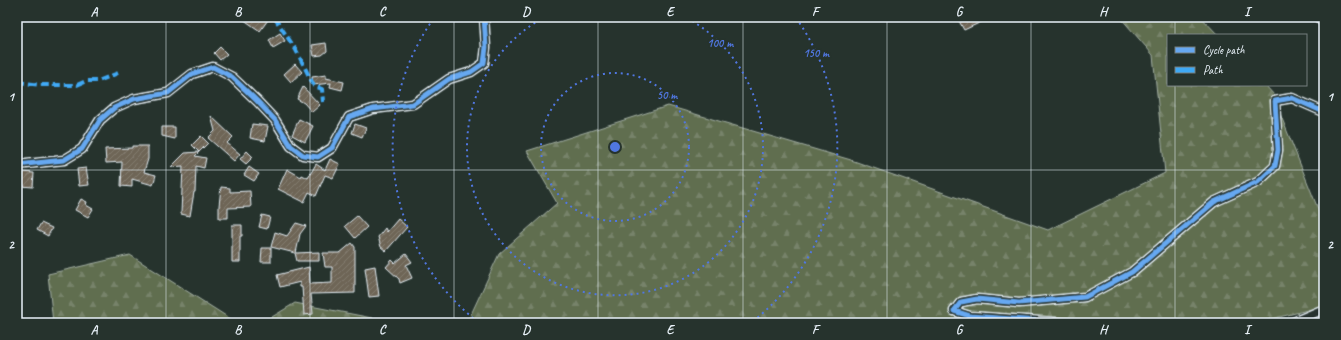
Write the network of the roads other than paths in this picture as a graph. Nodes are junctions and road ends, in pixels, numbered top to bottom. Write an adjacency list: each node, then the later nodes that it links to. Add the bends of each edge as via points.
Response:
1 (484, 17): 5 (street, via 484,63 471,72 449,79 412,104 372,109 349,118 332,148 318,157 302,155 291,146 275,120 257,101 232,77 213,67 192,74 168,93 134,100 114,108 100,120 82,149 64,160)
2 (1318, 17): 3 (street)
3 (1324, 23)
4 (1324, 112): 7 (street, via 1292,98 1275,101 1278,150 1276,166 1258,182 1214,202 1132,272 1085,297 1019,303 977,299 961,302 954,311 970,316)
5 (17, 165)
6 (1324, 309): 8 (street)
7 (1068, 323)
8 (1290, 323)

